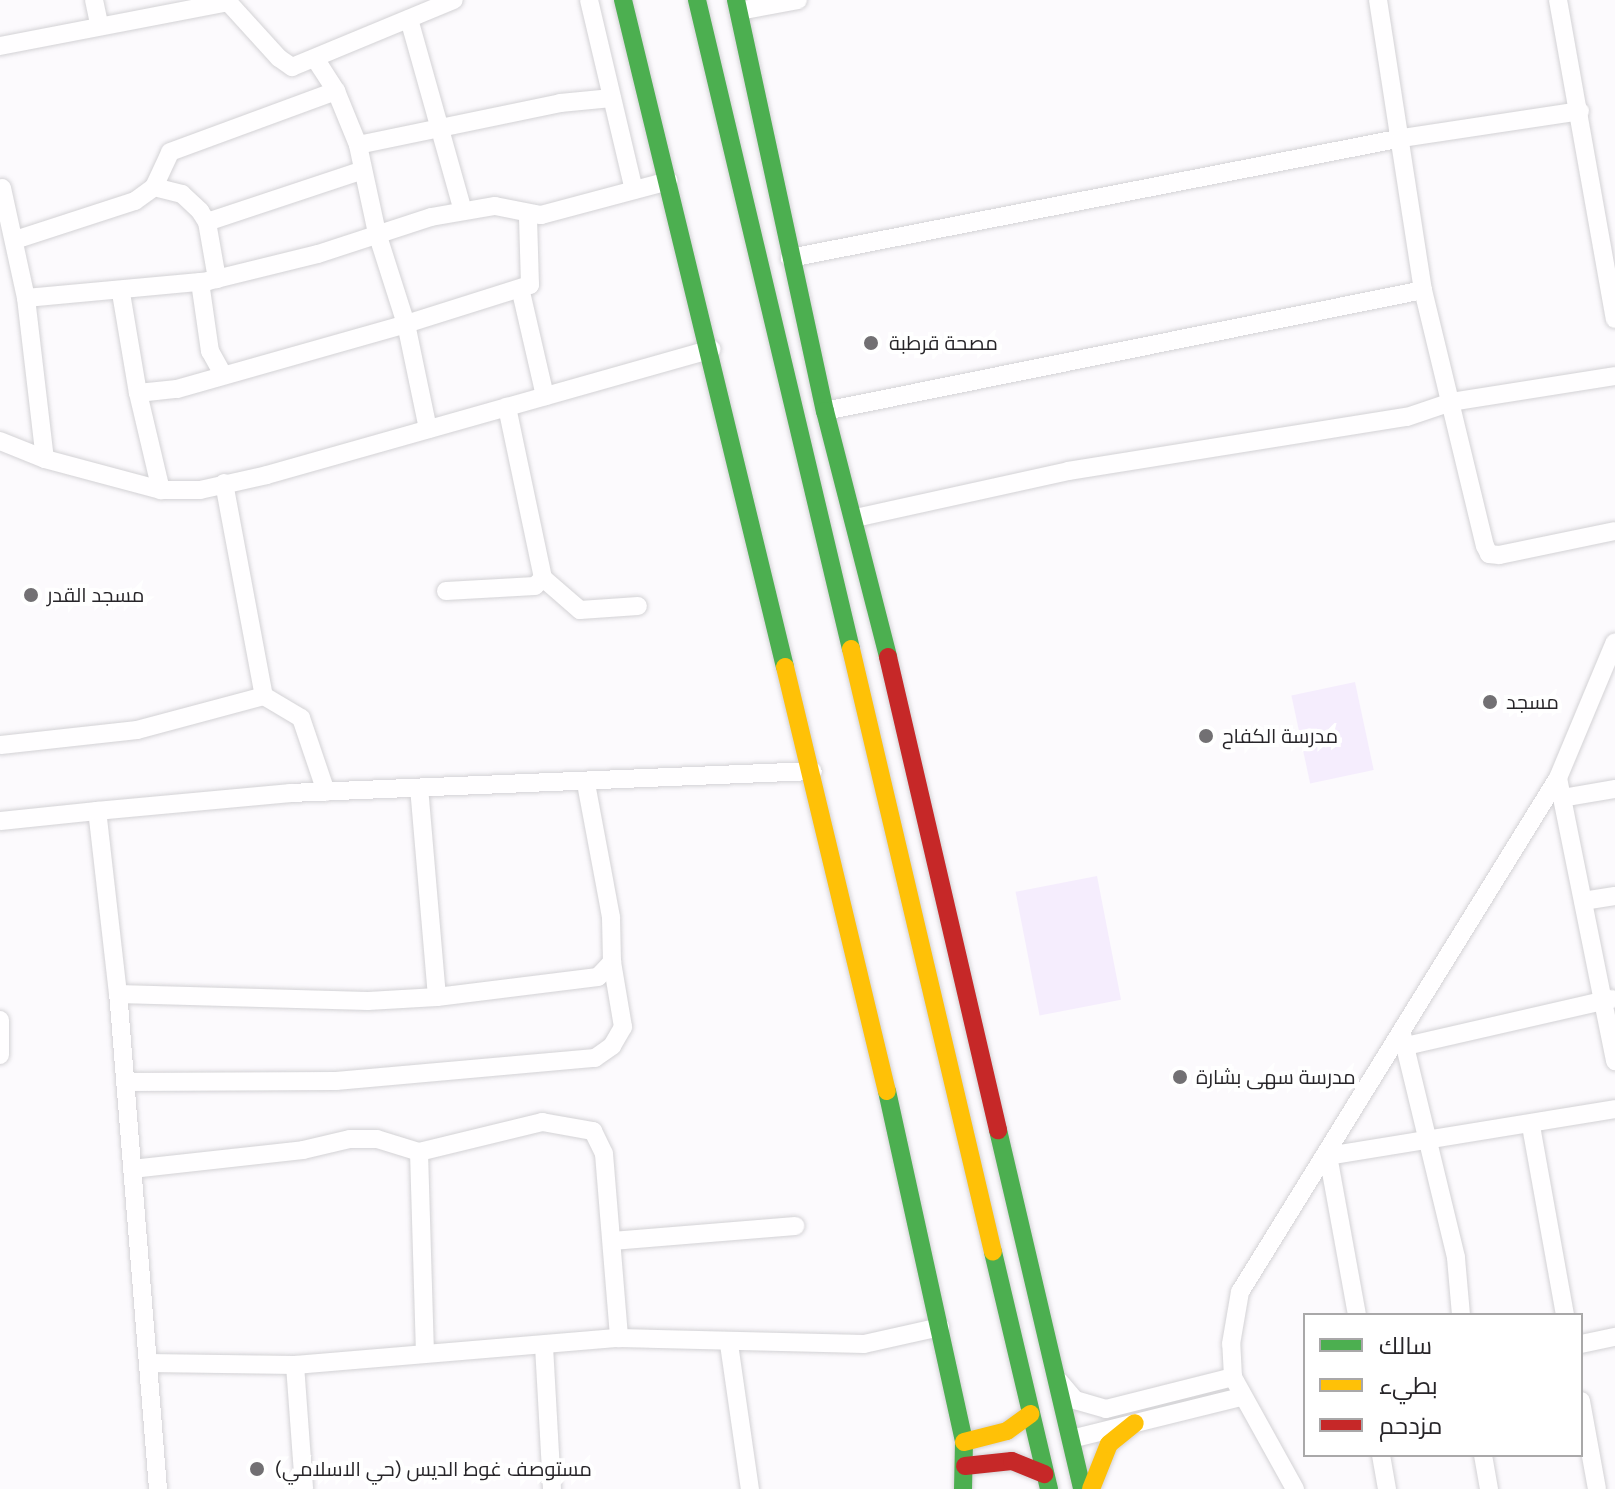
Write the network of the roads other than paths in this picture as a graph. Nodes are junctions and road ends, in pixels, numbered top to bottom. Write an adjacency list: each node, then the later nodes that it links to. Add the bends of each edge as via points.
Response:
1 (94, 0): 12 (street)
2 (589, 0): 16 (street)
3 (623, 0): 22 (main road)
4 (697, 0): 102 (main road)
5 (798, 0): 10 (street)
6 (1378, 0): 19 (street)
7 (1558, 0): 17 (street)
8 (230, 1): 12 (street); 14 (street, via 292,67)
9 (444, 1): 11 (street)
10 (738, 6): 31 (main road)
11 (409, 19): 14 (street); 18 (street)
12 (99, 24): 13 (street)
13 (0, 46)
14 (316, 60): 15 (street)
15 (336, 91): 20 (street); 24 (street, via 170,152)
16 (612, 98): 18 (street, via 560,103); 25 (street)
17 (1580, 111): 19 (street); 37 (street)
18 (444, 131): 20 (street); 26 (street)
19 (1402, 138): 31 (street); 33 (street)
20 (358, 145): 21 (street)
21 (363, 170): 28 (street); 29 (street)
22 (669, 181): 25 (street); 39 (main road)
23 (1, 186): 30 (street)
24 (154, 187): 28 (street, via 182,194); 30 (street, via 135,201)
25 (634, 190): 27 (street)
26 (463, 211): 27 (street, via 504,206); 29 (street)
27 (528, 216): 34 (street, via 533,280)
28 (207, 222): 32 (street)
29 (377, 233): 32 (street, via 318,254); 38 (street)
30 (15, 240): 36 (street)
31 (790, 258): 46 (main road)
32 (209, 280): 35 (street); 40 (street, via 210,351)
33 (1423, 290): 44 (street); 46 (street)
34 (521, 292): 38 (street); 43 (street)
35 (121, 293): 36 (street); 42 (street)
36 (26, 298): 49 (street)
37 (1615, 319)
38 (406, 324): 40 (street); 47 (street)
39 (711, 349): 43 (street); 60 (main road)
40 (223, 374): 42 (street, via 177,389)
41 (1615, 376): 44 (street)
42 (138, 393): 51 (street)
43 (545, 396): 45 (street)
44 (1451, 402): 52 (street, via 1407,417 1068,471); 53 (street, via 1489,554)
45 (507, 407): 47 (street); 54 (street)
46 (825, 411): 52 (main road)
47 (428, 429): 50 (street)
48 (0, 441): 49 (street)
49 (45, 459): 51 (street)
50 (224, 483): 51 (street, via 200,490); 58 (street)
51 (161, 490)
52 (855, 518): 101 (main road)
53 (1615, 531)
54 (543, 578): 55 (street, via 535,586); 56 (street, via 580,610)
55 (446, 591)
56 (638, 606)
57 (1613, 652): 61 (street)
58 (264, 696): 59 (street, via 137,730); 65 (street, via 301,718)
59 (1, 745)
60 (813, 771): 62 (street); 91 (main road)
61 (1558, 778): 66 (street); 76 (street)
62 (586, 784): 63 (street); 71 (street, via 611,917)
63 (419, 789): 65 (street); 73 (street)
64 (1615, 789): 66 (street)
65 (326, 792): 67 (street)
66 (1562, 798): 70 (street)
67 (97, 811): 68 (street); 72 (street)
68 (0, 821)
69 (1615, 896): 70 (street)
70 (1583, 901): 74 (street)
71 (612, 962): 73 (street, via 598,977); 79 (street, via 623,1027 612,1046 595,1058 336,1081)
72 (118, 994): 73 (street, via 368,1001); 79 (street)
73 (437, 997)
74 (1609, 999): 76 (street); 78 (street)
75 (0, 1020): 77 (street)
76 (1404, 1040): 82 (street); 84 (street)
77 (0, 1055)
78 (1615, 1061)
79 (125, 1082): 85 (street)
80 (1615, 1109): 81 (street)
81 (1531, 1126): 82 (street); 90 (street)
82 (1428, 1142): 84 (street); 89 (street, via 1456,1258)
83 (419, 1152): 85 (street, via 377,1139 350,1139 303,1150); 87 (street, via 542,1122 593,1131 604,1154); 97 (street)
84 (1328, 1156): 88 (street); 100 (street, via 1240,1292 1231,1344)
85 (132, 1169): 98 (street)
86 (795, 1226): 87 (street)
87 (612, 1241): 93 (street)
88 (1357, 1313)
89 (1461, 1313)
90 (1565, 1313)
91 (940, 1327): 94 (street, via 864,1344); 108 (main road)
92 (1615, 1337): 95 (street)
93 (619, 1338): 94 (street); 96 (street)
94 (729, 1344): 116 (street)
95 (1583, 1344)
96 (544, 1346): 97 (street); 115 (street)
97 (425, 1353): 99 (street)
98 (148, 1363): 99 (street); 113 (street)
99 (295, 1365): 114 (street)
100 (1233, 1377): 101 (street, via 1106,1409 1075,1400); 103 (street)
101 (1057, 1378): 102 (main road); 107 (main road)
102 (1023, 1386): 105 (main road)
103 (1241, 1397): 106 (street); 120 (street)
104 (1583, 1412): 123 (street)
105 (1030, 1414): 108 (main road, via 1007,1431); 112 (main road)
106 (1135, 1423): 107 (street); 119 (main road, via 1109,1444)
107 (1071, 1439): 118 (main road)
108 (964, 1442): 111 (main road)
109 (1381, 1457): 121 (street)
110 (1483, 1457): 122 (street)
111 (965, 1466): 112 (main road, via 1012,1461); 117 (main road)
112 (1047, 1481)
113 (158, 1489)
114 (304, 1489)
115 (552, 1489)
116 (750, 1489)
117 (963, 1489)
118 (1082, 1489)
119 (1091, 1489)
120 (1295, 1489)
121 (1387, 1489)
122 (1489, 1489)
123 (1597, 1489)

